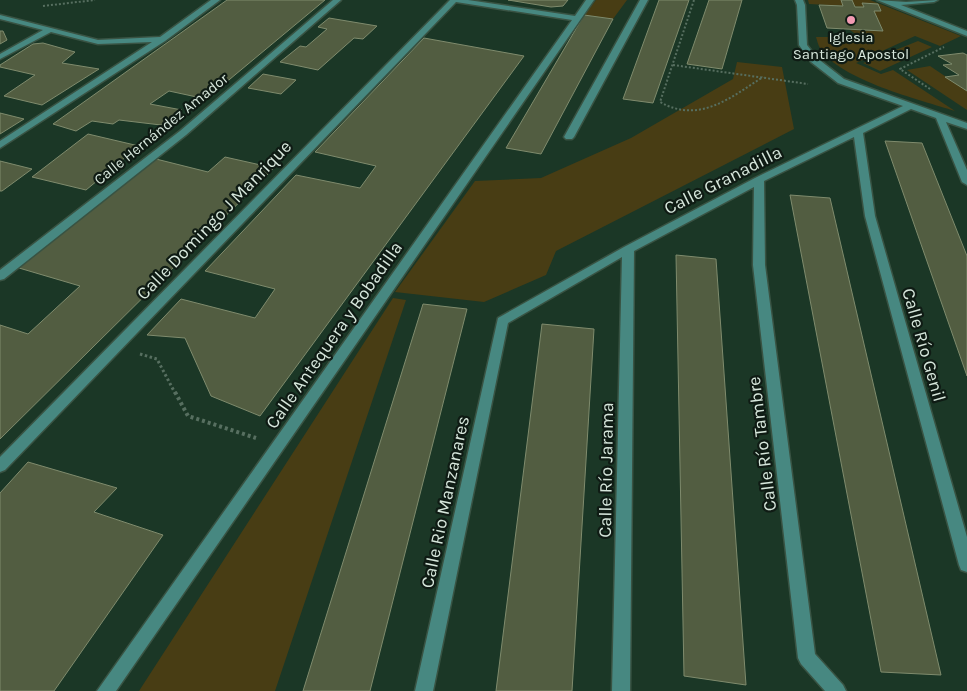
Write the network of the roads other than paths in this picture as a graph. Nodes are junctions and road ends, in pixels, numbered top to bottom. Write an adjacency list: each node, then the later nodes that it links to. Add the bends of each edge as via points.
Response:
1 (216, 0): 13 (street)
2 (337, 0): 24 (street, Calle Hernández Amador, via 183,133)
3 (454, 0): 10 (street); 26 (street, Calle Domingo J Manrique)
4 (590, 0): 10 (street, Calle Antequera y Bobadilla)
5 (644, 0): 19 (street)
6 (799, 0): 15 (street, via 803,45 814,60 841,82)
7 (881, 0): 8 (street, via 906,4); 12 (street)
8 (934, 0)
9 (0, 17): 11 (street)
10 (577, 19): 28 (street, Calle Antequera y Bobadilla)
11 (49, 30): 13 (street, via 98,42); 14 (street)
12 (967, 34)
13 (162, 39): 20 (street)
14 (0, 57)
15 (908, 106): 16 (street); 18 (street, Calle Granadilla)
16 (940, 118): 17 (street); 22 (street)
17 (967, 126)
18 (858, 131): 21 (street, Calle Granadilla); 27 (street, Calle Río Genil, via 870,216)
19 (569, 137)
20 (0, 145)
21 (759, 180): 23 (street, Calle Granadilla); 31 (street, Calle Río Tambre, via 759,265 807,658)
22 (967, 182)
23 (628, 249): 25 (street, Calle Granadilla); 30 (street, Calle Río Jarama)
24 (0, 276)
25 (502, 321): 29 (street, Calle Rio Manzanares)
26 (0, 466)
27 (967, 565)
28 (106, 691)
29 (424, 691)
30 (621, 691)
31 (837, 691)

